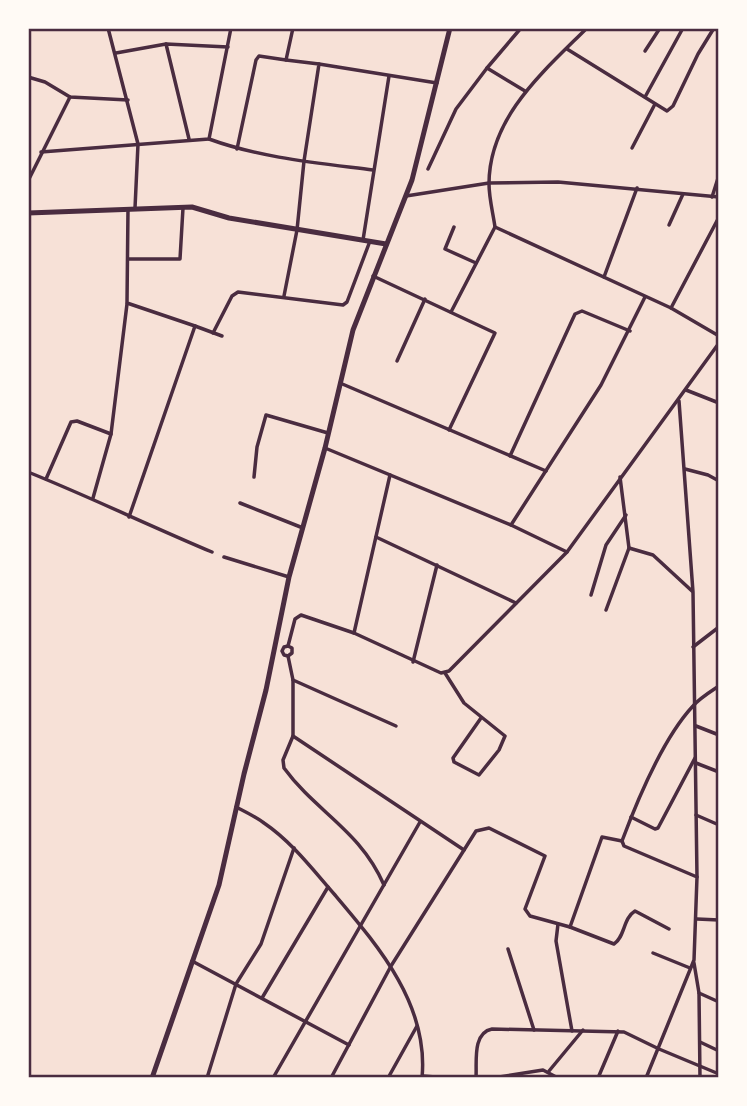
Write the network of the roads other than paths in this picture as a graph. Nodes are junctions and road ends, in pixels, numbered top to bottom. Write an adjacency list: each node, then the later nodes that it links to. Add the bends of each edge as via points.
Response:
1 (108, 28): 14 (street)
2 (231, 28): 11 (street)
3 (293, 28): 15 (street)
4 (450, 28): 20 (main road)
5 (521, 28): 17 (street)
6 (587, 28): 12 (street)
7 (660, 28): 13 (street)
8 (684, 28): 23 (street)
9 (714, 28): 25 (street, via 670,111)
10 (166, 44): 11 (street); 14 (street); 26 (street)
11 (228, 47): 27 (street)
12 (566, 48): 21 (street); 23 (street)
13 (645, 51)
14 (115, 53): 24 (street)
15 (286, 60): 16 (street); 30 (street, via 259,56 256,60)
16 (319, 64): 18 (street); 32 (street)
17 (486, 68): 21 (street); 33 (street, via 456,109)
18 (389, 76): 20 (street); 34 (street)
19 (28, 77): 22 (street)
20 (437, 83): 40 (main road)
21 (525, 91): 37 (street, via 498,139)
22 (70, 97): 24 (street); 31 (street)
23 (645, 97): 25 (street)
24 (128, 100): 28 (street)
25 (655, 104): 29 (street)
26 (189, 139): 27 (street); 28 (street)
27 (209, 139): 30 (street)
28 (138, 144): 31 (street); 44 (street)
29 (632, 148)
30 (237, 149): 32 (street)
31 (41, 152): 36 (street)
32 (304, 161): 34 (street); 50 (street)
33 (428, 169)
34 (373, 170): 51 (street)
35 (719, 175): 41 (street)
36 (28, 181)
37 (489, 183): 38 (street); 40 (street); 49 (street)
38 (637, 188): 39 (street); 57 (street)
39 (683, 194): 41 (street); 47 (street)
40 (406, 195): 53 (main road)
41 (712, 197): 42 (street)
42 (719, 197)
43 (183, 206): 44 (main road); 50 (main road); 54 (street, via 180,259)
44 (132, 208): 45 (main road); 54 (street)
45 (28, 213)
46 (719, 217): 62 (street)
47 (669, 225)
48 (454, 227): 55 (street, via 445,249)
49 (495, 227): 55 (street); 57 (street)
50 (297, 230): 51 (main road); 58 (street)
51 (363, 240): 52 (main road)
52 (371, 241): 53 (main road); 58 (street, via 343,305)
53 (386, 244): 56 (main road)
54 (128, 259): 61 (street)
55 (477, 263): 63 (street)
56 (373, 276): 60 (street); 71 (main road)
57 (604, 277): 59 (street)
58 (285, 296): 66 (street, via 235,293)
59 (645, 297): 62 (street); 65 (street)
60 (425, 299): 63 (street); 70 (street)
61 (127, 303): 64 (street); 77 (street)
62 (671, 308): 68 (street)
63 (452, 312): 75 (street, via 495,333)
64 (195, 326): 66 (street); 91 (street)
65 (629, 331): 79 (street, via 578,311); 81 (street)
66 (213, 332): 67 (street)
67 (222, 335)
68 (719, 336)
69 (719, 343): 72 (street)
70 (397, 361)
71 (340, 383): 75 (street); 76 (main road)
72 (686, 390): 73 (street); 74 (street)
73 (679, 399): 80 (street); 84 (street)
74 (719, 404)
75 (449, 430): 79 (street)
76 (328, 433): 78 (main road); 85 (street, via 266,415)
77 (111, 434): 86 (street, via 71,422); 88 (street)
78 (325, 448): 83 (street); 93 (main road)
79 (510, 456): 81 (street)
80 (685, 469): 87 (street); 101 (street)
81 (546, 471): 92 (street)
82 (28, 472): 86 (street)
83 (390, 474): 92 (street); 94 (street)
84 (620, 476): 90 (street); 97 (street)
85 (254, 477)
86 (46, 479): 88 (street)
87 (719, 481)
88 (93, 498): 91 (street)
89 (240, 503): 93 (street)
90 (626, 515): 95 (street); 102 (street, via 606,545)
91 (130, 517): 96 (street)
92 (511, 525): 97 (street)
93 (304, 528): 100 (main road)
94 (376, 537): 99 (street); 106 (street)
95 (629, 548): 101 (street, via 653,555); 104 (street)
96 (212, 552)
97 (567, 552): 103 (street)
98 (224, 557): 100 (street)
99 (437, 564): 103 (street); 112 (street)
100 (289, 577): 109 (main road)
101 (693, 592): 108 (street)
102 (591, 596)
103 (516, 603): 113 (street)
104 (606, 610)
105 (719, 627): 108 (street)
106 (354, 633): 107 (street, via 301,615 295,619); 112 (street)
107 (288, 646): 110 (street); 111 (street, via 293,650)
108 (693, 647): 116 (street)
109 (275, 651): 110 (street); 125 (main road)
110 (282, 651): 111 (street)
111 (288, 656): 114 (street)
112 (413, 662): 113 (street)
113 (445, 673): 117 (street, via 464,703)
114 (293, 680): 118 (street); 121 (street)
115 (718, 688): 116 (street)
116 (695, 703): 119 (street); 127 (street, via 659,758)
117 (481, 718): 117 (street, via 453,758 479,775 505,736)
118 (396, 726)
119 (696, 726): 120 (street); 122 (street)
120 (719, 735)
121 (293, 736): 128 (street); 134 (street, via 284,768 346,828 375,864)
122 (696, 757): 123 (street); 127 (street, via 658,828)
123 (696, 764): 124 (street); 126 (street)
124 (719, 772)
125 (236, 807): 131 (street, via 264,822); 145 (main road, via 219,885)
126 (696, 815): 129 (street); 133 (street)
127 (631, 817): 130 (street)
128 (420, 821): 132 (street); 134 (street)
129 (719, 825)
130 (622, 841): 133 (street, via 624,846); 140 (street, via 602,838)
131 (294, 848): 135 (street); 148 (street, via 261,944)
132 (464, 850): 138 (street, via 476,831 489,828 543,854 525,912); 146 (street)
133 (697, 877): 136 (street)
134 (384, 885): 139 (street)
135 (328, 887): 139 (street); 150 (street)
136 (696, 919): 137 (street); 144 (street)
137 (719, 920)
138 (558, 924): 140 (street); 156 (street, via 556,941)
139 (361, 926): 146 (street); 152 (street)
140 (569, 927): 141 (street, via 614,944 635,911)
141 (668, 929)
142 (508, 949): 154 (street)
143 (653, 953): 147 (street)
144 (694, 960): 147 (street); 149 (street)
145 (192, 961): 148 (street); 166 (main road)
146 (391, 966): 153 (street); 159 (street)
147 (690, 968): 160 (street)
148 (236, 984): 150 (street); 167 (street)
149 (699, 993): 151 (street); 158 (street)
150 (262, 998): 152 (street)
151 (719, 1002)
152 (305, 1022): 159 (street); 168 (street)
153 (417, 1026): 165 (street); 170 (street)
154 (534, 1030): 156 (street); 172 (street, via 482,1032)
155 (583, 1030): 156 (street); 157 (street); 163 (street)
156 (572, 1031)
157 (618, 1031): 160 (street); 175 (street)
158 (700, 1042): 161 (street); 162 (street)
159 (349, 1045): 169 (street)
160 (659, 1049): 162 (street); 176 (street)
161 (719, 1051)
162 (701, 1067): 164 (street); 177 (street)
163 (549, 1071): 173 (street); 174 (street)
164 (719, 1074)
165 (422, 1077): 171 (street)
166 (152, 1078)
167 (207, 1078)
168 (273, 1078)
169 (331, 1078)
170 (388, 1078)
171 (448, 1078)
172 (476, 1078)
173 (493, 1078)
174 (558, 1078)
175 (598, 1078)
176 (646, 1078)
177 (700, 1078)

